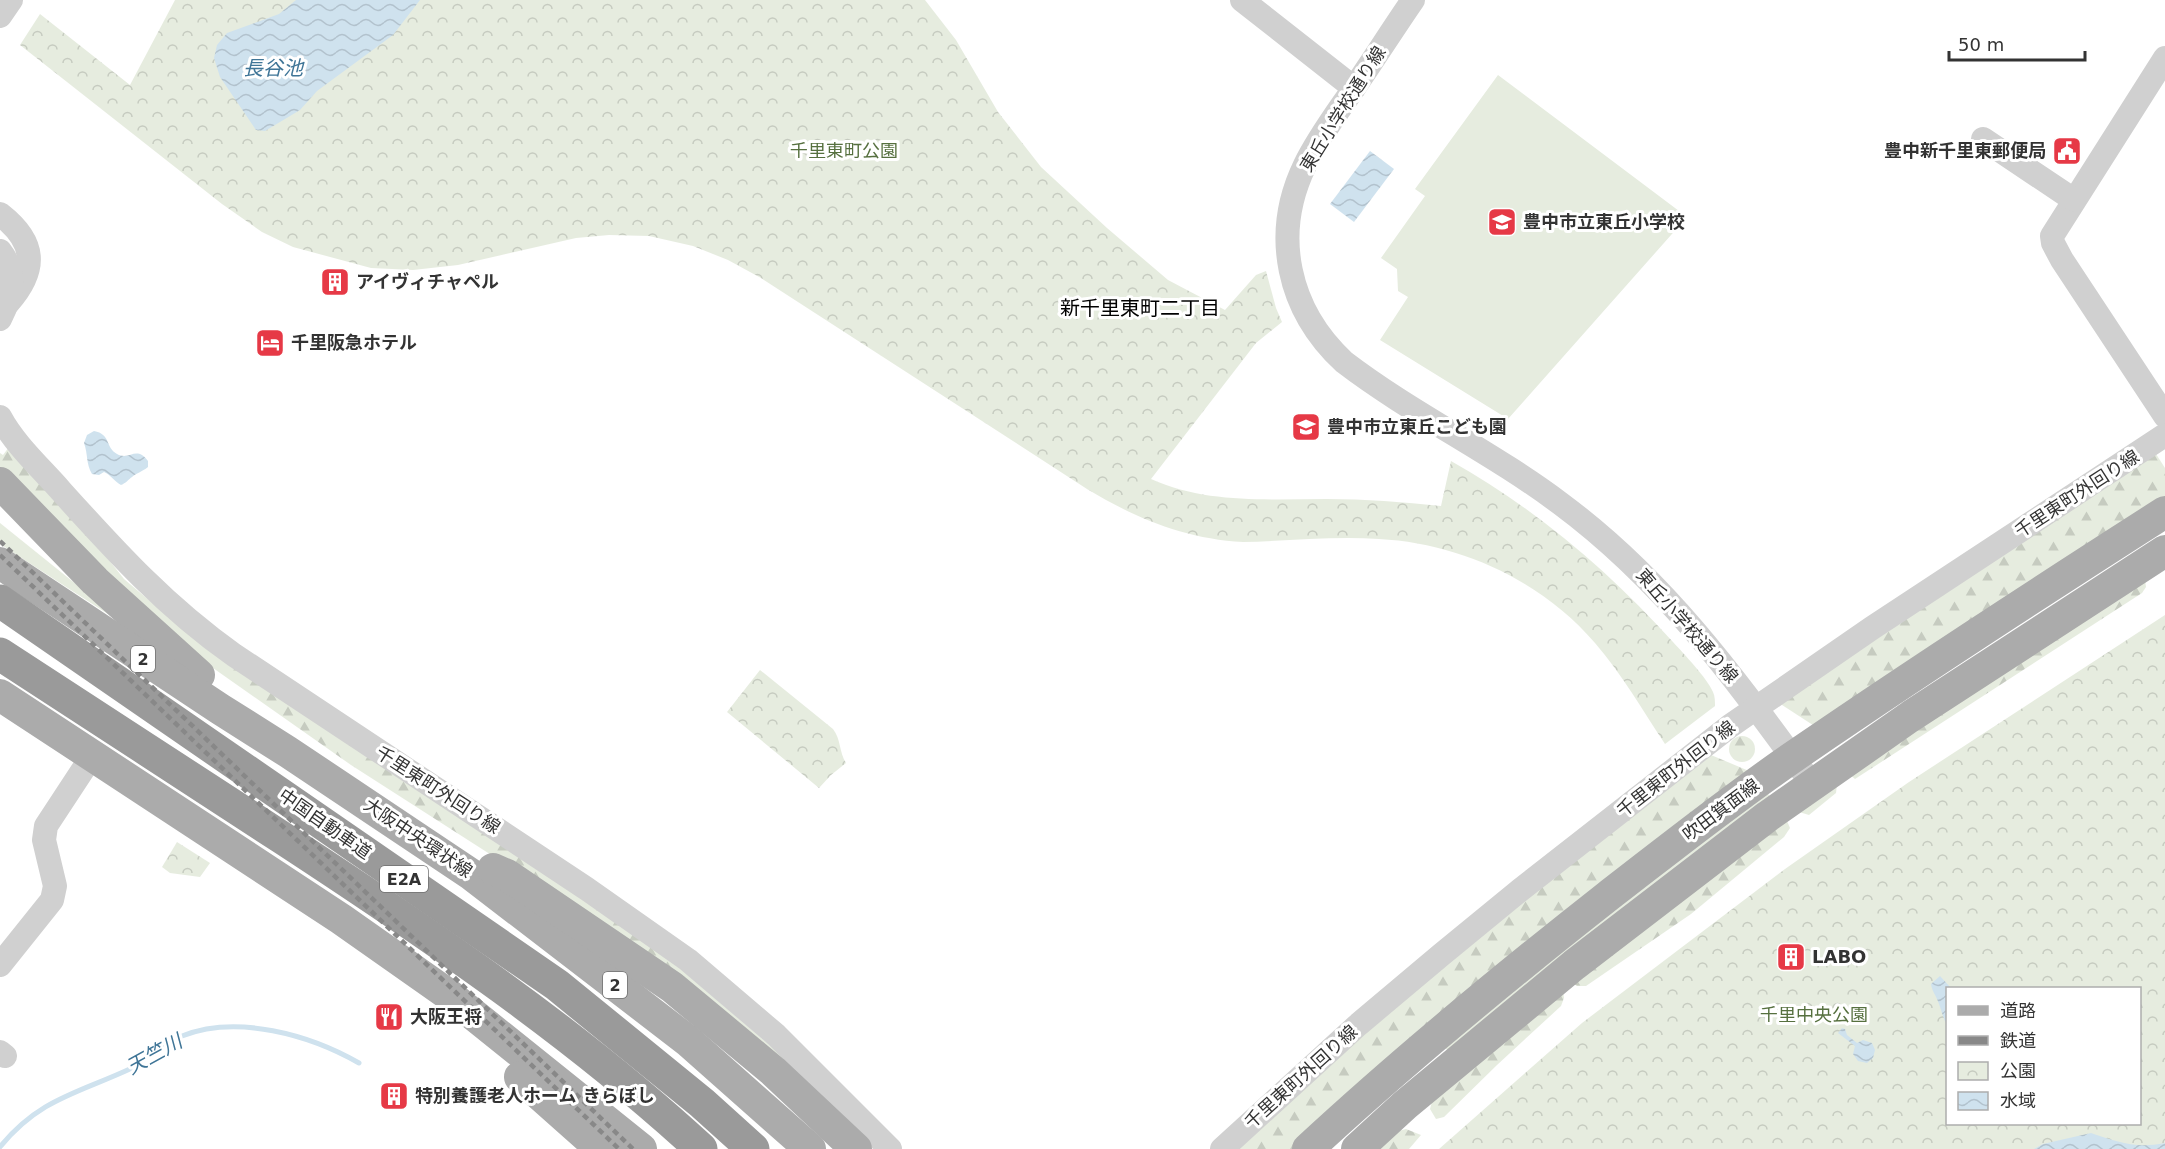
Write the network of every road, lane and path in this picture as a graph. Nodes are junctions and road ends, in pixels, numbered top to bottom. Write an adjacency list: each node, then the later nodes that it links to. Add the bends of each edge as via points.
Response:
1 (10, 0): 4 (street)
2 (1242, 0): 6 (street)
3 (1413, 0): 6 (street, 東丘小学校通り線)
4 (0, 16)
5 (2165, 58): 8 (street)
6 (1354, 88): 24 (street, 東丘小学校通り線, via 1305,166 1288,220 1293,281 1318,334 1359,374 1549,495 1591,527 1660,591)
7 (1983, 140): 8 (street)
8 (2074, 200): 12 (street, via 2052,236 2053,243)
9 (0, 214): 11 (street, via 20,232 30,258 19,290)
10 (0, 251): 11 (street, via 12,278)
11 (4, 311)
12 (2165, 416)
13 (0, 417): 38 (street, 千里東町外回り線, via 26,452 128,565 199,630 688,960 776,1035)
14 (2165, 435): 24 (street, 千里東町外回り線)
15 (0, 483): 21 (main road)
16 (0, 511): 21 (main road)
17 (2165, 512): 27 (main road, 吹田箕面線)
18 (2165, 552): 28 (main road, 吹田箕面線)
19 (0, 563): 25 (main road, 大阪中央環状線 / 2)
20 (0, 601): 35 (highway, 中国自動車道 / E2A, via 557,985 702,1102)
21 (124, 609): 25 (main road)
22 (0, 654): 34 (highway, 中国自動車道 / E2A, via 408,920 538,1015)
23 (0, 695): 26 (main road)
24 (1755, 707): 27 (street, 東丘小学校通り線); 39 (street, 千里東町外回り線, via 1458,941 1359,1024)
25 (288, 752): 29 (main road, 大阪中央環状線 / 2)
26 (92, 756): 30 (street, via 46,826 44,840 56,886 52,900); 31 (main road)
27 (1792, 758): 28 (street, 東丘小学校通り線); 40 (main road, 吹田箕面線, via 1508,976)
28 (1812, 784): 41 (main road, 吹田箕面線, via 1582,958)
29 (410, 832): 36 (main road, 大阪中央環状線 / 2, via 472,875 687,1041); 37 (main road, via 507,876 672,987 773,1071)
30 (0, 965)
31 (414, 970): 32 (main road, via 469,1031); 33 (main road)
32 (601, 1149)
33 (641, 1149)
34 (701, 1149)
35 (753, 1149)
36 (810, 1149)
37 (856, 1149)
38 (890, 1149)
39 (1222, 1149)
40 (1308, 1149)
41 (1357, 1149)

